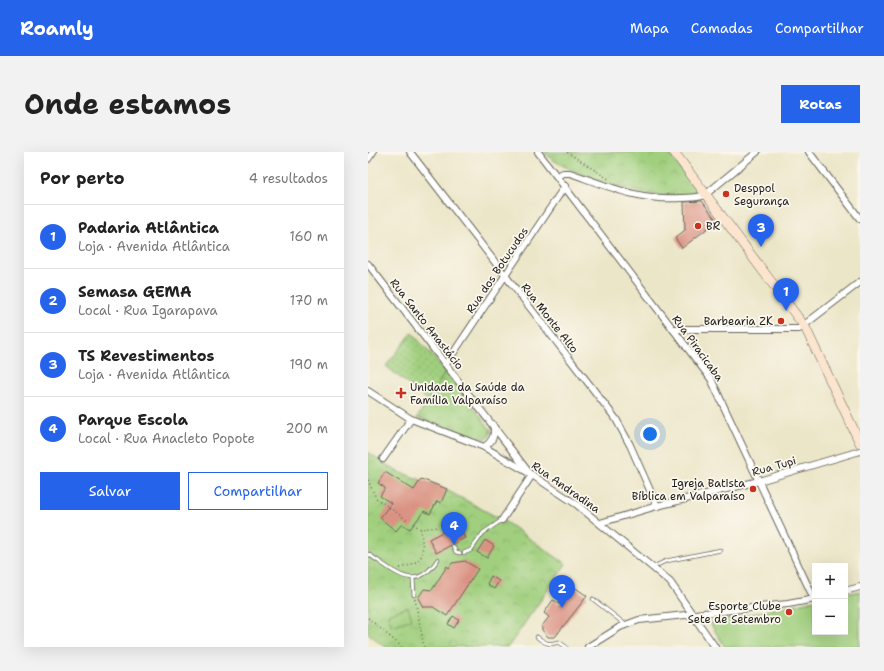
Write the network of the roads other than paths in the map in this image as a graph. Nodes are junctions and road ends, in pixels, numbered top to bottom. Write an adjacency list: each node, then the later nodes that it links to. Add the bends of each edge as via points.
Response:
1 (373, 152): 7 (street)
2 (410, 152): 13 (street, Rua Monte Alto)
3 (538, 152): 8 (street, Rua Piracicaba)
4 (674, 152): 10 (main road)
5 (757, 152): 10 (street)
6 (809, 152): 11 (street)
7 (368, 159)
8 (557, 176): 9 (street, Rua Piracicaba); 10 (street, via 570,173 620,192 658,199)
9 (565, 186): 13 (street, Rua dos Botucudos); 16 (street, Rua Piracicaba)
10 (705, 195): 15 (main road)
11 (860, 219)
12 (368, 264): 17 (street, Rua Santo Anastácio)
13 (505, 276): 17 (street, Rua dos Botucudos); 27 (street, Rua Monte Alto, via 616,420)
14 (860, 282): 15 (street)
15 (804, 327): 16 (street, via 794,330); 21 (main road)
16 (673, 329): 26 (street, Rua Piracicaba, via 710,379)
17 (446, 364): 20 (street, Rua Santo Anastácio)
18 (368, 391): 19 (street, Rua Andradina)
19 (411, 419): 22 (street, Rua Andradina); 24 (street)
20 (492, 424): 22 (street, via 493,439); 25 (street, Rua Santo Anastácio)
21 (860, 443)
22 (484, 447): 25 (street, Rua Andradina)
23 (860, 450): 26 (street, Rua Tupi)
24 (383, 459)
25 (530, 474): 28 (street); 29 (street, Rua Andradina)
26 (759, 481): 27 (street, Rua Tupi); 38 (street, Rua Piracicaba)
27 (657, 506): 29 (street, Rua Tupi)
28 (502, 520): 30 (lane, via 483,533 470,552 456,552)
29 (600, 523): 34 (street, Rua Andradina)
30 (453, 546)
31 (721, 550): 34 (lane, via 666,561)
32 (368, 554): 35 (lane, via 404,577)
33 (438, 559): 35 (lane, via 431,570)
34 (653, 567): 42 (street, Rua Andradina, via 670,582)
35 (413, 579): 39 (lane)
36 (860, 587): 37 (street)
37 (848, 590)
38 (812, 593)
39 (414, 595)
40 (593, 599): 43 (lane)
41 (812, 600): 42 (street)
42 (692, 615): 43 (street, via 644,619); 47 (street, Rua Andradina)
43 (626, 625): 46 (street)
44 (537, 637): 45 (lane, via 545,643 559,642)
45 (566, 647)
46 (588, 647)
47 (715, 647)

